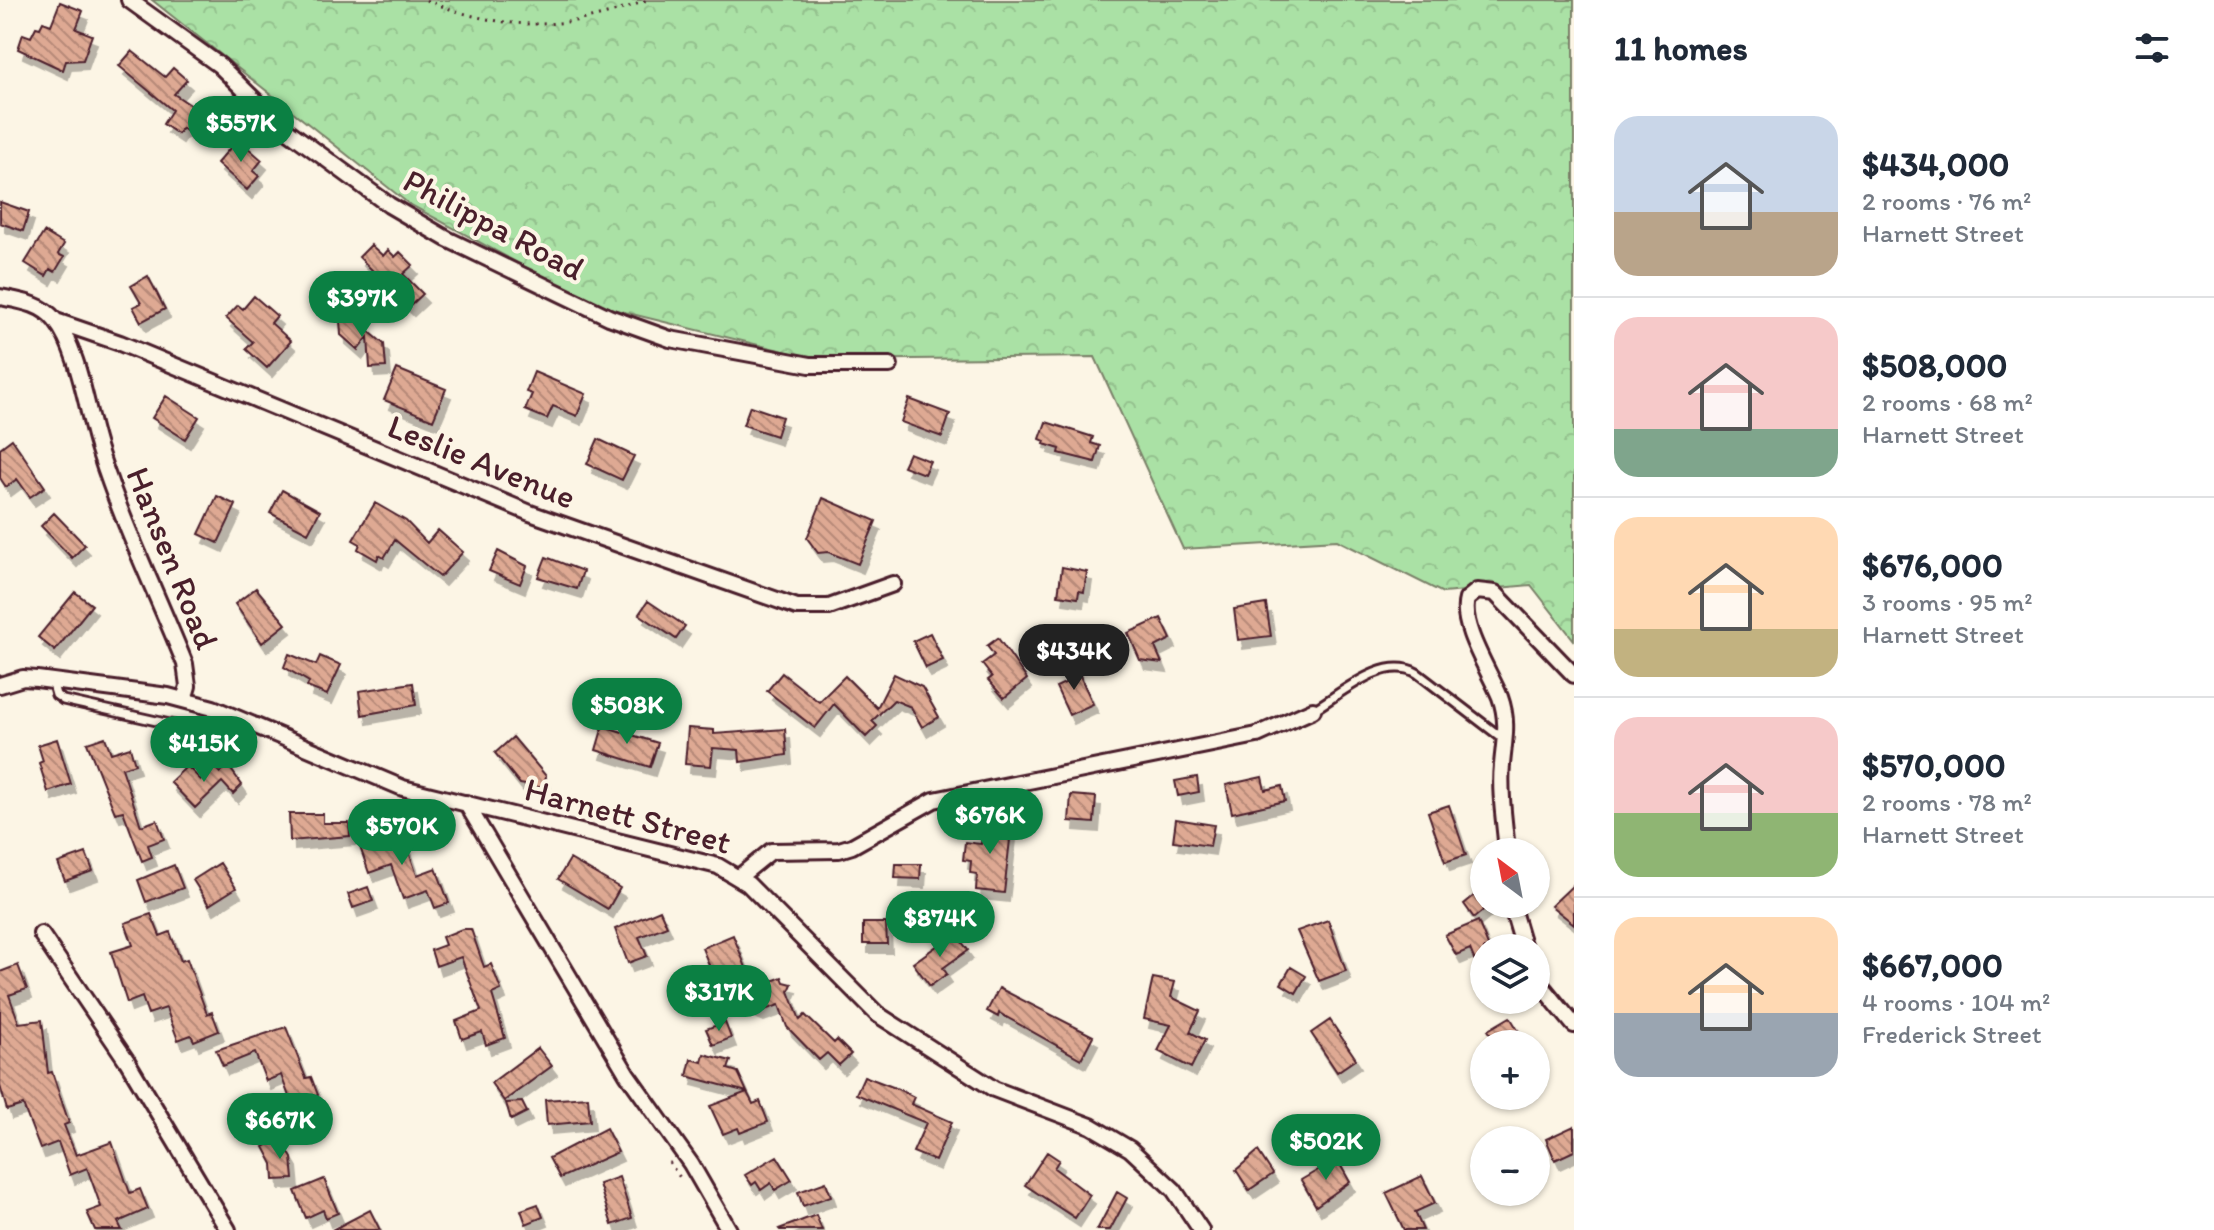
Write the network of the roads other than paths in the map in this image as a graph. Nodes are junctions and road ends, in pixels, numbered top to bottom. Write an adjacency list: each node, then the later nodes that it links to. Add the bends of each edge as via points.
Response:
1 (129, 0): 4 (street, Philippa Road, via 219,65 255,103 312,149 407,218 460,246 609,317 670,339 810,365)
2 (0, 297): 3 (street, via 32,304)
3 (56, 321): 5 (street, Leslie Avenue, via 573,530 797,607 829,607); 9 (street, Hansen Road, via 100,454 185,664)
4 (890, 365)
5 (893, 584)
6 (1574, 675): 12 (street, via 1495,593 1481,590 1470,596 1466,617 1500,698)
7 (52, 681): 8 (street, Hansen Road, via 23,678); 9 (street, Hansen Road); 11 (lane, via 63,700 210,733 222,731)
8 (0, 685)
9 (184, 700): 11 (street, Harnett Street)
10 (1313, 710): 12 (lane, Harnett Street, via 1382,670 1402,666); 15 (street, Harnett Street, via 1257,735 934,800 852,846 771,851)
11 (234, 717): 13 (street, Harnett Street, via 389,783)
12 (1507, 741): 14 (street, via 1502,765)
13 (466, 803): 15 (street, Harnett Street, via 706,862); 20 (street, via 627,1074 691,1164)
14 (1506, 838)
15 (739, 877): 21 (street, Harnett Street, via 877,1014 994,1089 1091,1126 1130,1149 1174,1190)
16 (41, 934): 19 (street, via 127,1061)
17 (1550, 996): 18 (street)
18 (1574, 1025)
19 (228, 1230)
20 (729, 1230)
21 (1201, 1230)

